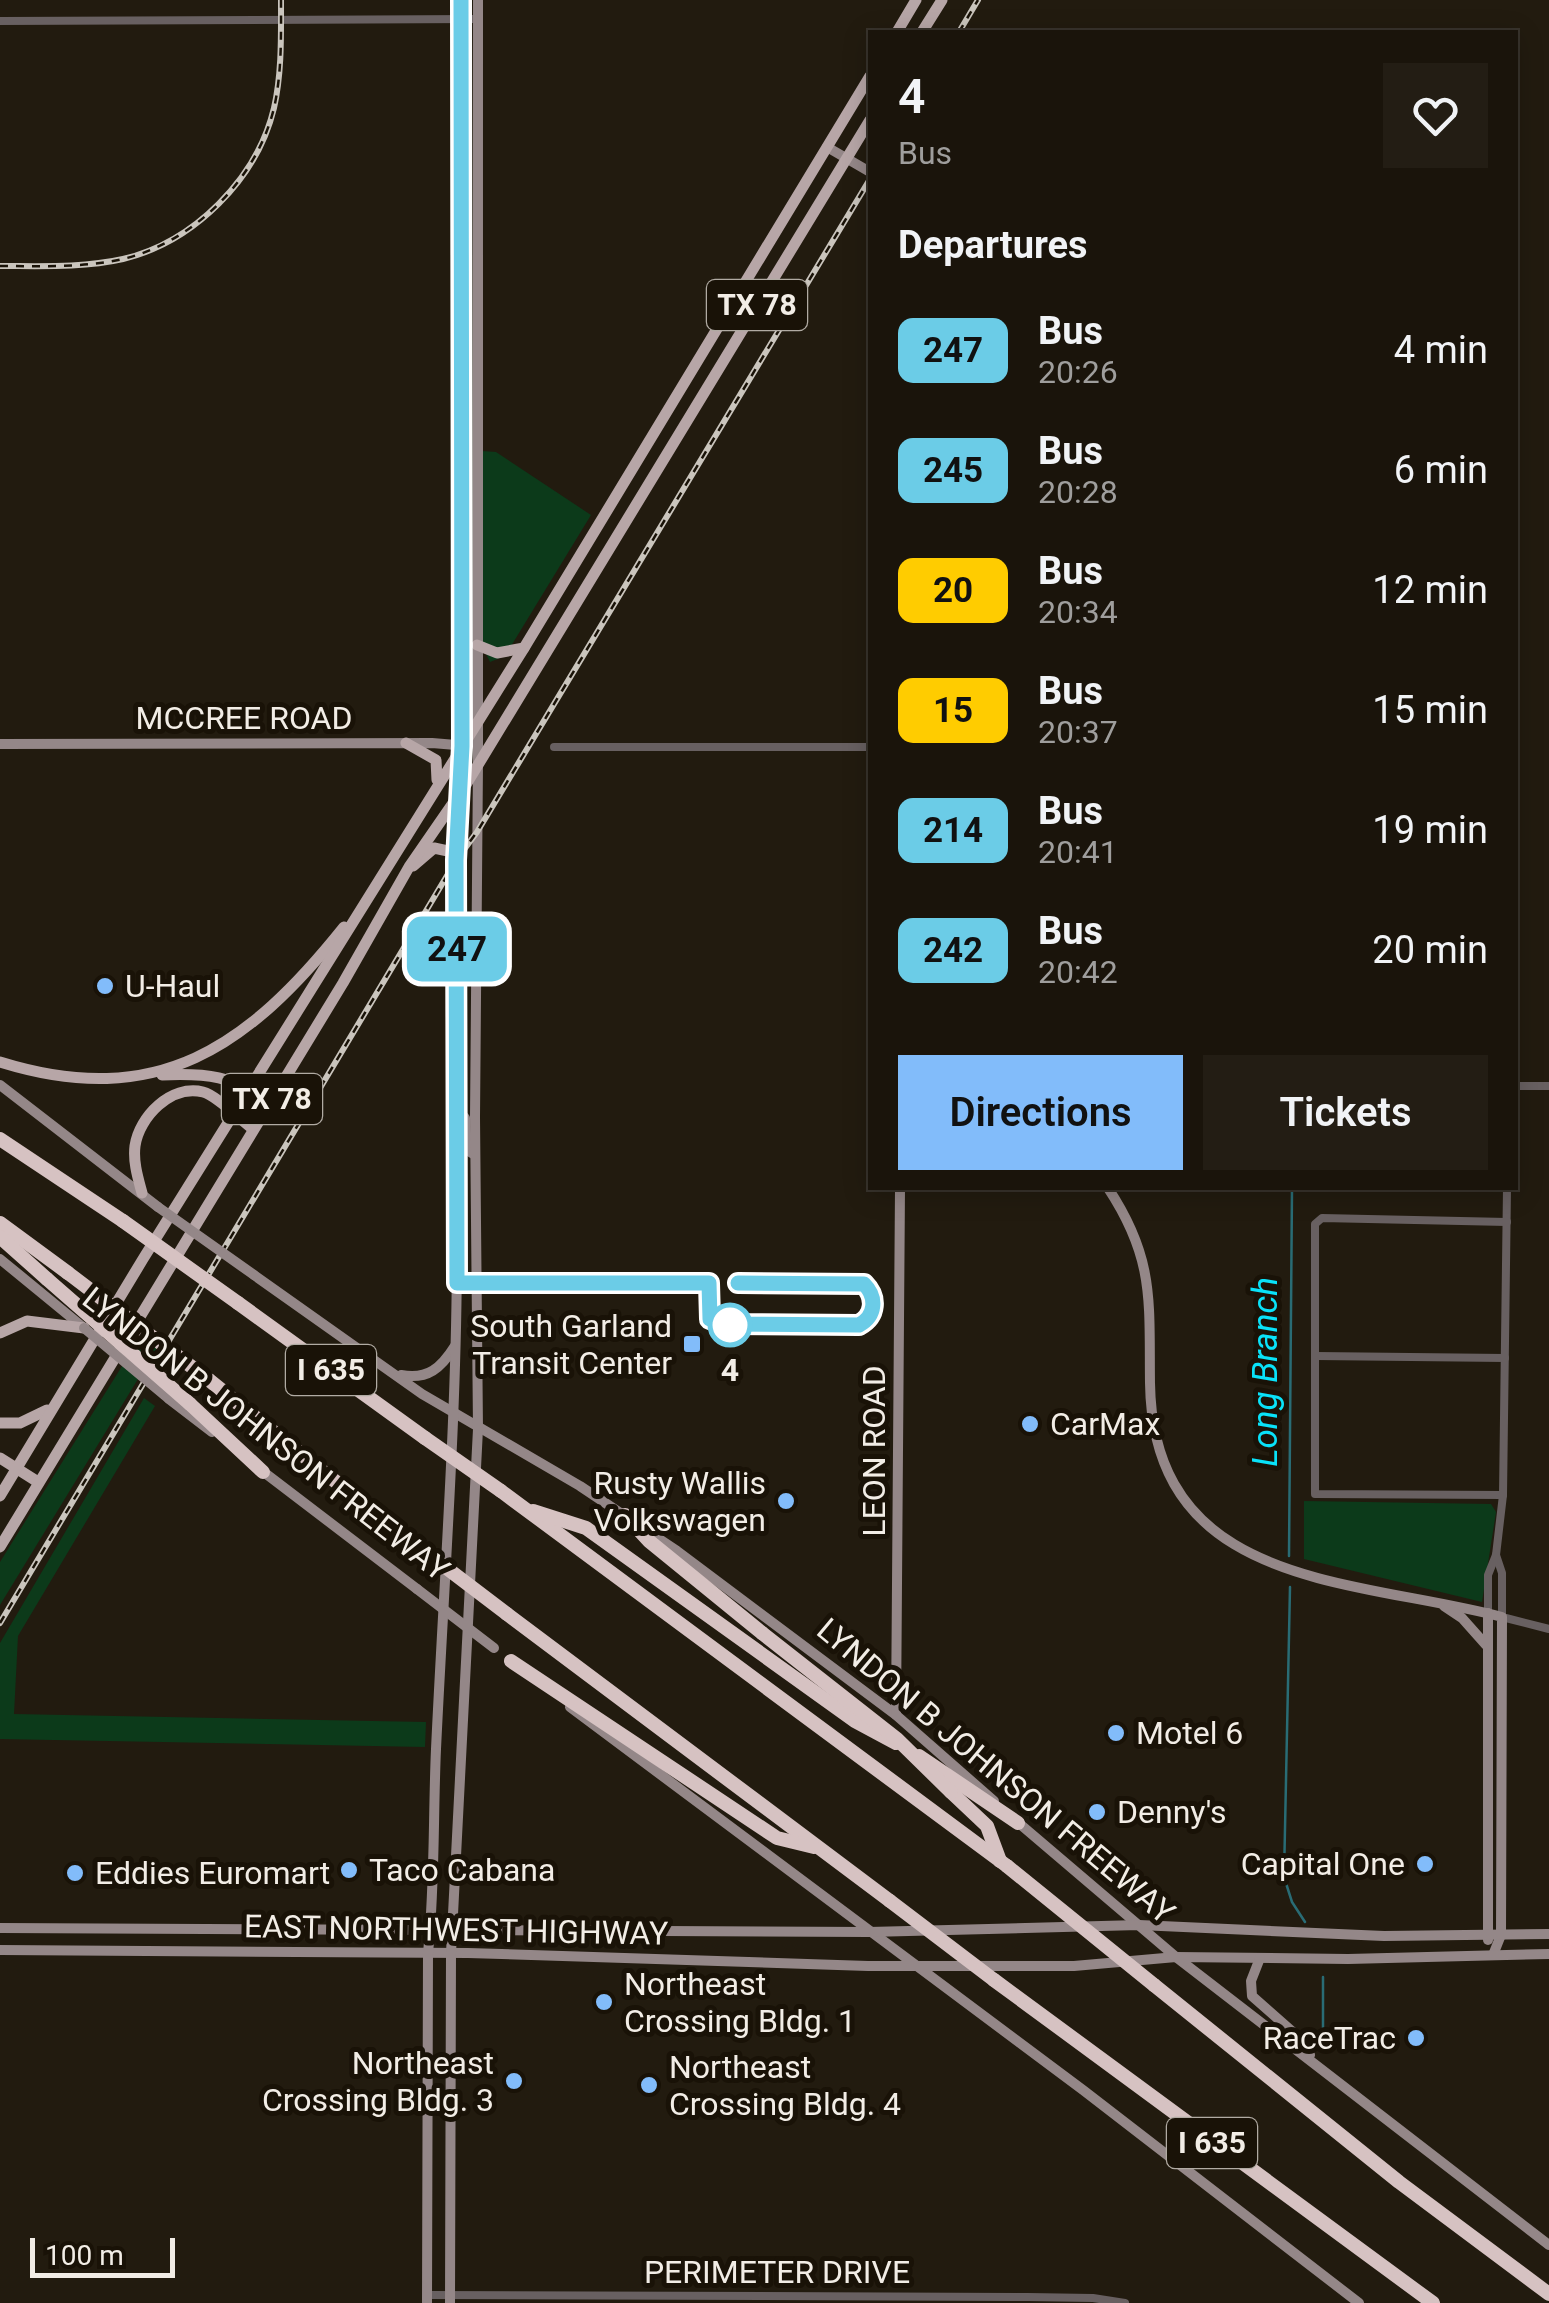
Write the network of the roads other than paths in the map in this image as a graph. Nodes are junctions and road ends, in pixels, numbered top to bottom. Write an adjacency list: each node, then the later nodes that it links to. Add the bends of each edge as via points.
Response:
1 (460, 0): 6 (main road)
2 (478, 0): 5 (main road)
3 (916, 0): 8 (main road)
4 (942, 0): 9 (main road)
5 (478, 19): 6 (street); 16 (main road)
6 (461, 20): 7 (street); 15 (main road)
7 (0, 21)
8 (898, 30)
9 (923, 30)
10 (868, 79): 12 (main road, TX 78)
11 (868, 123): 13 (main road, TX 78)
12 (827, 146): 13 (main road); 20 (main road, TX 78)
13 (848, 158): 14 (main road); 25 (main road, TX 78)
14 (868, 171)
15 (460, 311): 16 (main road); 17 (main road)
16 (477, 311): 18 (main road)
17 (460, 326): 18 (main road); 24 (main road)
18 (477, 326): 19 (main road)
19 (477, 645): 20 (main road, via 497,653); 21 (main road)
20 (524, 648): 21 (main road, TX 78)
21 (478, 723): 24 (main road, TX 78); 25 (main road)
22 (406, 743): 23 (main road, MCCREE ROAD); 24 (main road, MCCREE ROAD); 29 (main road, via 436,760)
23 (0, 744)
24 (462, 746): 25 (main road, MCCREE ROAD); 29 (main road, TX 78); 30 (main road)
25 (484, 746): 28 (main road, TX 78)
26 (554, 747): 27 (street)
27 (868, 747)
28 (478, 763): 30 (main road, TX 78); 47 (main road)
29 (433, 793): 33 (main road, TX 78)
30 (459, 796): 31 (main road); 32 (main road, TX 78)
31 (456, 860): 32 (main road, via 434,848); 42 (main road)
32 (409, 867): 40 (main road, TX 78)
33 (368, 896): 35 (main road, via 310,970 228,1042); 39 (main road, TX 78)
34 (0, 1062): 35 (main road, via 42,1076)
35 (128, 1077): 39 (main road, via 202,1073)
36 (0, 1084): 51 (main road, LYNDON B JOHNSON FREEWAY)
37 (1518, 1086): 38 (street)
38 (1549, 1086)
39 (249, 1089): 40 (main road); 43 (main road, TX 78)
40 (271, 1101): 44 (main road, TX 78)
41 (222, 1106): 43 (main road); 46 (main road); 51 (main road, via 212,1095 192,1091 156,1108 135,1147)
42 (456, 1107): 47 (main road); 56 (main road)
43 (234, 1115): 44 (main road); 46 (main road, TX 78)
44 (254, 1130): 71 (main road, TX 78)
45 (0, 1139): 74 (highway, LYNDON B JOHNSON FREEWAY / I 635, bridge)
46 (218, 1139): 64 (main road, TX 78)
47 (475, 1155): 57 (main road)
48 (900, 1190): 86 (main road, LEON ROAD)
49 (1109, 1190): 78 (main road, via 1148,1274 1152,1420 1181,1494 1221,1538 1273,1566)
50 (1507, 1190): 52 (street)
51 (142, 1194): 63 (main road, LYNDON B JOHNSON FREEWAY, bridge)
52 (1506, 1222): 61 (street, via 1322,1218 1316,1224); 62 (street)
53 (0, 1224): 90 (highway, LYNDON B JOHNSON FREEWAY / I 635, bridge)
54 (0, 1237): 70 (highway, bridge)
55 (0, 1259): 58 (main road, LYNDON B JOHNSON FREEWAY)
56 (457, 1283): 57 (main road); 60 (main road)
57 (476, 1283): 67 (main road)
58 (84, 1328): 59 (main road, via 27,1321); 70 (main road, LYNDON B JOHNSON FREEWAY, bridge)
59 (0, 1334)
60 (455, 1345): 63 (main road, via 434,1372); 65 (main road)
61 (1316, 1356): 62 (street); 73 (street, via 1315,1494)
62 (1505, 1358): 73 (street)
63 (394, 1374): 65 (main road, LYNDON B JOHNSON FREEWAY)
64 (54, 1404): 66 (main road, via 20,1424); 69 (main road, TX 78)
65 (454, 1414): 67 (main road, LYNDON B JOHNSON FREEWAY); 85 (main road)
66 (0, 1423)
67 (478, 1429): 75 (main road, LYNDON B JOHNSON FREEWAY); 84 (main road)
68 (0, 1458): 69 (main road)
69 (16, 1468): 71 (main road); 72 (main road, TX 78)
70 (263, 1472): 83 (main road, LYNDON B JOHNSON FREEWAY, bridge)
71 (38, 1482): 76 (main road, TX 78)
72 (0, 1496)
73 (1504, 1496): 77 (street)
74 (522, 1507): 89 (highway, via 586,1528 855,1722 913,1752); 91 (highway, LYNDON B JOHNSON FREEWAY / I 635)
75 (624, 1515): 86 (main road, LYNDON B JOHNSON FREEWAY); 91 (highway, bridge, via 896,1739 988,1826)
76 (0, 1547)
77 (1496, 1555): 79 (street, via 1488,1575); 80 (street)
78 (1439, 1603): 79 (main road); 82 (main road)
79 (1488, 1613): 80 (main road); 82 (main road)
80 (1502, 1617): 81 (street); 88 (main road)
81 (1549, 1629)
82 (1488, 1646): 87 (main road)
83 (511, 1662): 90 (highway, via 777,1838); 98 (main road, LYNDON B JOHNSON FREEWAY)
84 (466, 1671): 85 (main road); 97 (main road)
85 (442, 1672): 96 (main road)
86 (896, 1715): 89 (main road, LYNDON B JOHNSON FREEWAY)
87 (1487, 1768): 88 (main road); 101 (main road)
88 (1502, 1768): 102 (main road)
89 (1018, 1823): 92 (main road, LYNDON B JOHNSON FREEWAY)
90 (820, 1848): 124 (highway, LYNDON B JOHNSON FREEWAY / I 635, bridge)
91 (1004, 1864): 118 (highway, LYNDON B JOHNSON FREEWAY / I 635, bridge, via 1282,2090)
92 (1138, 1925): 98 (main road, EAST NORTHWEST HIGHWAY); 99 (main road, EAST NORTHWEST HIGHWAY); 110 (main road, LYNDON B JOHNSON FREEWAY)
93 (0, 1928): 94 (main road, EAST NORTHWEST HIGHWAY)
94 (45, 1928): 95 (main road, EAST NORTHWEST HIGHWAY); 104 (main road)
95 (213, 1929): 96 (main road, EAST NORTHWEST HIGHWAY); 105 (main road)
96 (431, 1930): 97 (main road, EAST NORTHWEST HIGHWAY); 106 (main road)
97 (453, 1930): 98 (main road, EAST NORTHWEST HIGHWAY); 107 (main road)
98 (869, 1932): 113 (main road, LYNDON B JOHNSON FREEWAY)
99 (1346, 1934): 101 (main road, EAST NORTHWEST HIGHWAY); 112 (main road)
100 (1549, 1934): 102 (main road, EAST NORTHWEST HIGHWAY)
101 (1486, 1935): 102 (main road, EAST NORTHWEST HIGHWAY); 109 (main road)
102 (1501, 1935): 109 (main road)
103 (0, 1950): 104 (main road, EAST NORTHWEST HIGHWAY)
104 (45, 1950): 105 (main road, EAST NORTHWEST HIGHWAY)
105 (214, 1951): 106 (main road, EAST NORTHWEST HIGHWAY)
106 (428, 1953): 107 (main road, EAST NORTHWEST HIGHWAY); 119 (main road)
107 (451, 1953): 114 (main road, EAST NORTHWEST HIGHWAY); 120 (main road)
108 (1549, 1954): 109 (main road, EAST NORTHWEST HIGHWAY)
109 (1494, 1955): 112 (main road, EAST NORTHWEST HIGHWAY)
110 (1176, 1957): 111 (main road, EAST NORTHWEST HIGHWAY); 113 (main road, EAST NORTHWEST HIGHWAY, via 1074,1966); 116 (main road, LYNDON B JOHNSON FREEWAY)
111 (1260, 1958): 112 (main road, EAST NORTHWEST HIGHWAY); 116 (main road, via 1252,1996 1303,2041)
112 (1348, 1959)
113 (912, 1964): 114 (main road, EAST NORTHWEST HIGHWAY); 115 (main road, LYNDON B JOHNSON FREEWAY)
114 (868, 1966): 115 (main road)
115 (941, 1985): 123 (main road, LYNDON B JOHNSON FREEWAY)
116 (1312, 2060): 117 (main road, LYNDON B JOHNSON FREEWAY)
117 (1549, 2244)
118 (1549, 2290)
119 (427, 2299): 120 (street, PERIMETER DRIVE)
120 (450, 2300): 121 (street, PERIMETER DRIVE)
121 (1028, 2300): 122 (street, PERIMETER DRIVE)
122 (1125, 2303)
123 (1359, 2303)
124 (1433, 2303)

